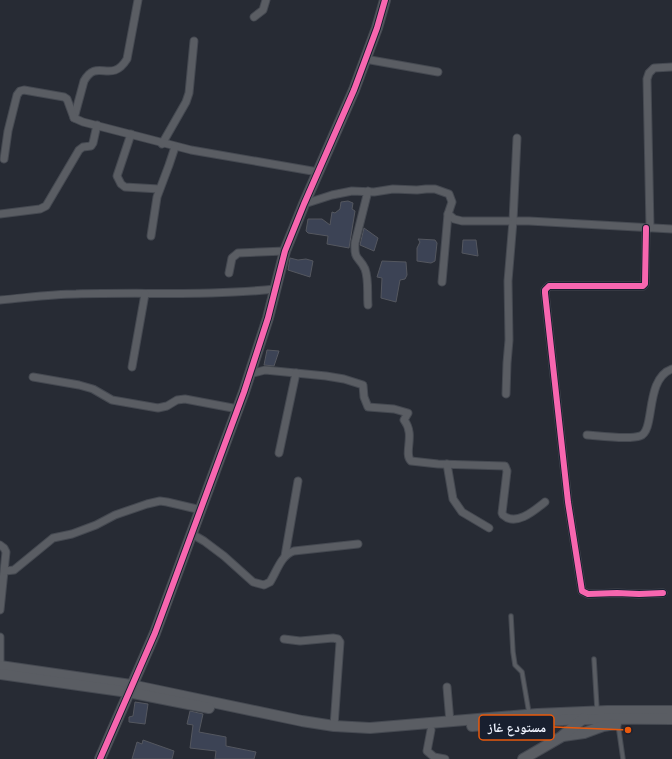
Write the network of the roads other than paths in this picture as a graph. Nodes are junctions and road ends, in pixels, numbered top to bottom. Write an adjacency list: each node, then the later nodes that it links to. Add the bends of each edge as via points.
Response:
1 (138, 0): 9 (street, via 127,59 114,71 90,71 84,81)
2 (266, 0): 4 (street, via 263,10)
3 (385, 0): 6 (main road)
4 (254, 17)
5 (194, 41): 13 (street, via 189,93)
6 (365, 58): 8 (street); 16 (main road, via 354,90)
7 (672, 67): 23 (street, via 654,68 647,80)
8 (438, 72)
9 (74, 118): 10 (street); 15 (street, via 64,97 20,91 13,109)
10 (97, 126): 11 (street); 20 (street, via 91,146 83,146 79,150 46,206)
11 (131, 134): 13 (street); 17 (street, via 117,176 121,184 125,187)
12 (517, 138): 22 (street)
13 (162, 144): 14 (street)
14 (174, 146): 16 (street); 17 (street)
15 (4, 159)
16 (318, 172): 19 (main road)
17 (159, 189): 25 (street)
18 (368, 191): 19 (street, via 339,193); 21 (street, via 404,188 442,191 449,194 452,202); 32 (street, via 354,250 367,278)
19 (304, 204): 26 (main road)
20 (0, 214)
21 (448, 214): 22 (street, via 462,221); 28 (street)
22 (513, 221): 23 (street); 38 (street, via 508,281 509,340)
23 (648, 228): 24 (street); 52 (street, via 643,286 549,286 545,294 568,502 582,591 588,594)
24 (672, 229)
25 (151, 236)
26 (286, 251): 27 (street, via 238,253 232,258); 29 (main road)
27 (229, 273)
28 (442, 282)
29 (275, 289): 30 (street, via 234,293); 36 (main road)
30 (145, 294): 31 (street, via 61,294); 33 (street)
31 (0, 300)
32 (368, 305)
33 (132, 367)
34 (672, 370): 40 (street, via 664,374 654,392 644,434 632,438)
35 (296, 373): 36 (street, via 265,370); 41 (street); 42 (street, via 363,384 368,407 408,413 404,420 410,435 410,460)
36 (250, 374): 39 (main road)
37 (33, 377): 39 (street, via 79,385 93,389 112,400 158,408 181,399)
38 (506, 394)
39 (238, 409): 45 (main road)
40 (587, 435)
41 (279, 453)
42 (447, 464): 44 (street, via 505,466 507,471 502,513 508,519 527,516); 46 (street, via 453,499 462,512)
43 (298, 481): 50 (street)
44 (545, 502)
45 (201, 510): 47 (main road); 51 (street, via 160,501 147,504 72,534 53,538 14,570)
46 (489, 528)
47 (192, 534): 50 (street, via 214,549 249,580 258,584 270,582); 62 (main road, via 155,633)
48 (358, 544): 50 (street, via 294,551)
49 (0, 545): 51 (street, via 6,552)
50 (285, 556)
51 (5, 571): 53 (street)
52 (663, 593)
53 (0, 610)
54 (511, 616): 64 (lane, via 512,652 515,666 522,672)
55 (0, 637): 58 (street)
56 (284, 639): 71 (street, via 300,641 333,638 340,642)
57 (594, 658): 65 (lane)
58 (0, 661)
59 (0, 666): 62 (main road)
60 (0, 674): 62 (main road)
61 (447, 687): 68 (street)
62 (130, 689): 70 (main road); 74 (main road)
63 (672, 711): 65 (main road)
64 (530, 714): 65 (main road); 68 (main road)
65 (589, 715): 66 (main road); 72 (main road); 73 (main road)
66 (627, 718): 67 (main road); 69 (main road)
67 (672, 719)
68 (450, 722): 71 (main road, via 370,728)
69 (617, 723): 73 (main road); 77 (lane)
70 (301, 724): 71 (main road); 72 (main road, via 328,731 364,734)
71 (334, 726)
72 (431, 730): 75 (street, via 427,751 434,757)
73 (561, 737): 76 (main road)
74 (100, 759)
75 (445, 759)
76 (523, 759)
77 (623, 759)

